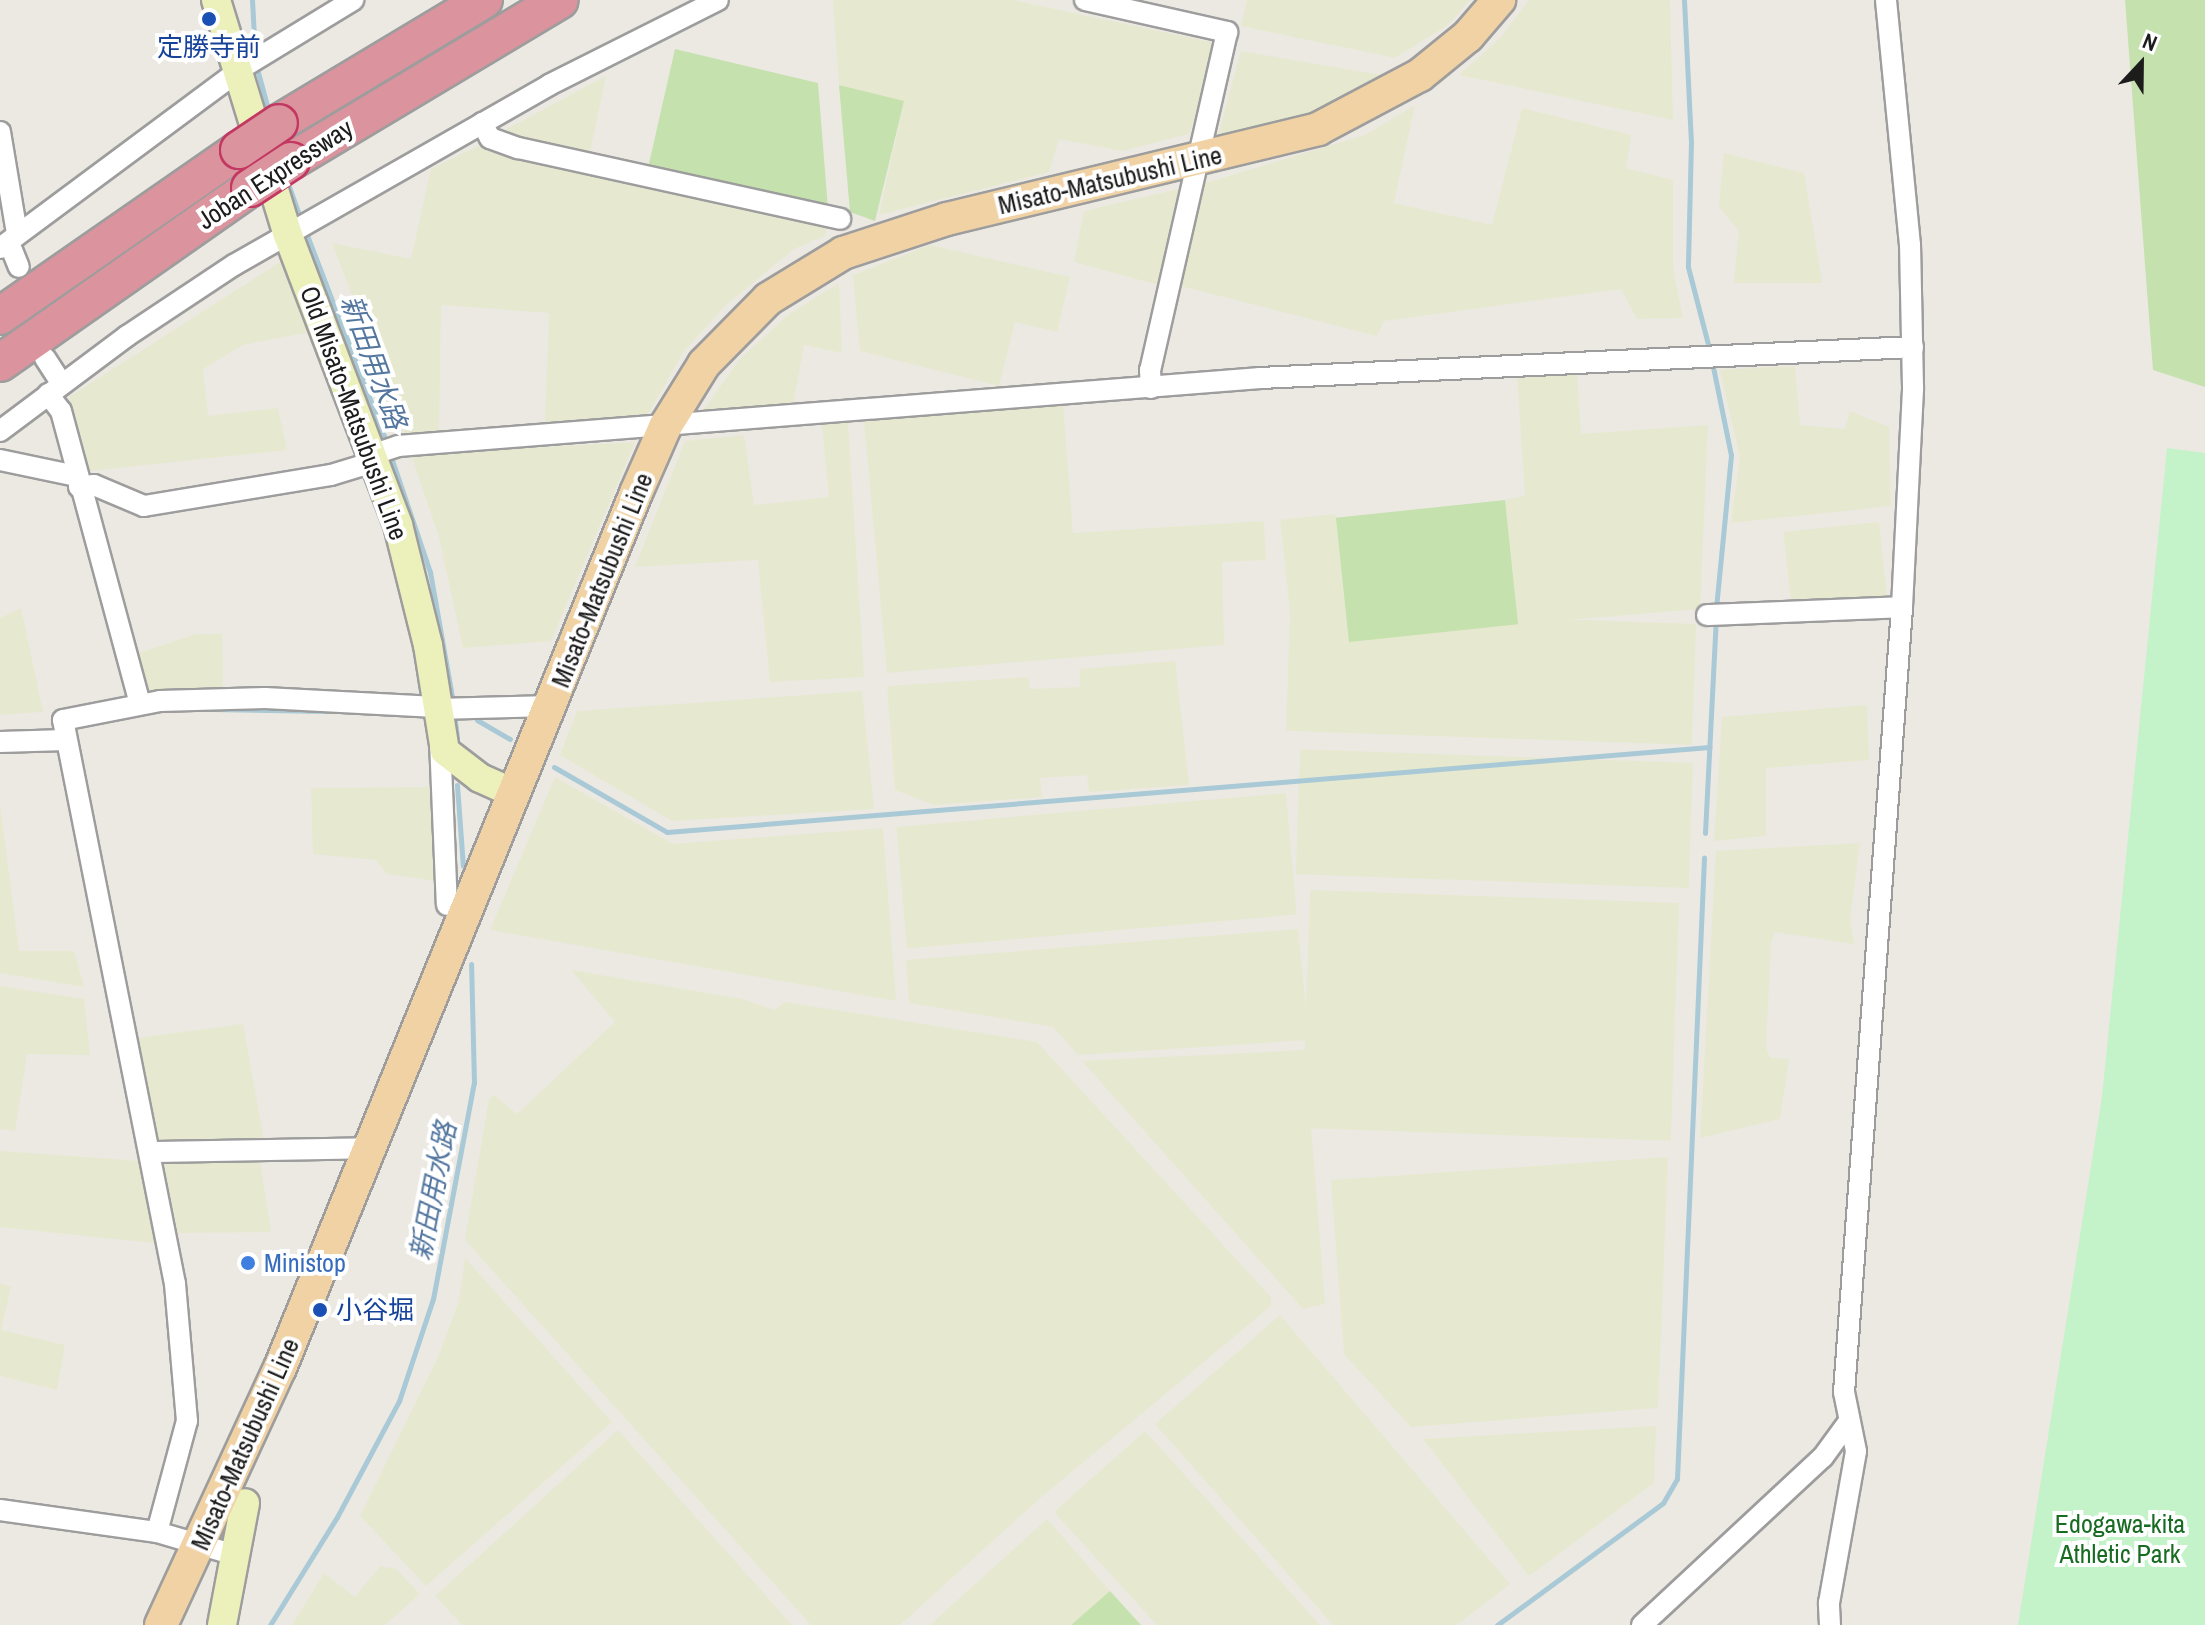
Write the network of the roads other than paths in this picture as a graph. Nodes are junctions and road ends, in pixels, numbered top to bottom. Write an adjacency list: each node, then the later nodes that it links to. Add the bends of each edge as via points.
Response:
1 (216, 0): 9 (street, Old Misato-Matsubushi Line)
2 (353, 0): 9 (street)
3 (484, 0): 16 (highway, Joban Expressway, bridge, via 279,123)
4 (560, 0): 19 (highway, Joban Expressway, bridge, via 291,161)
5 (718, 0): 10 (street)
6 (1085, 0): 12 (street, via 1227,32)
7 (1499, 0): 12 (main road, Misato-Matsubushi Line, via 1468,36 1382,99 1318,129)
8 (1886, 0): 17 (street, via 1909,231)
9 (250, 65): 14 (street, Old Misato-Matsubushi Line); 15 (street)
10 (482, 123): 13 (street, via 490,138 518,148); 14 (street)
11 (0, 132): 15 (street)
12 (1196, 159): 20 (street, via 1150,370); 22 (main road, Misato-Matsubushi Line, via 947,219 843,253 796,279 732,331)
13 (840, 219)
14 (300, 229): 21 (street, via 127,336); 24 (street, Old Misato-Matsubushi Line)
15 (12, 250)
16 (0, 316)
17 (1913, 347): 20 (street, via 1703,361 1418,369); 27 (street)
18 (45, 358): 21 (street)
19 (0, 363)
20 (1151, 388): 22 (street)
21 (55, 389): 23 (street); 26 (street)
22 (665, 427): 24 (street); 30 (main road, Misato-Matsubushi Line)
23 (0, 431)
24 (383, 454): 26 (street, via 331,475 144,506); 31 (street, Old Misato-Matsubushi Line, via 416,590)
25 (0, 460): 26 (street)
26 (78, 482): 29 (street)
27 (1902, 607): 28 (street); 38 (street, via 1844,1392)
28 (1707, 615)
29 (140, 703): 31 (street, via 265,698); 32 (street, via 63,720)
30 (551, 706): 31 (street, via 465,709); 34 (main road, Misato-Matsubushi Line)
31 (437, 716): 34 (street, Old Misato-Matsubushi Line, via 454,762); 35 (street)
32 (66, 740): 33 (street); 37 (street)
33 (0, 742)
34 (516, 794): 36 (main road, Misato-Matsubushi Line)
35 (447, 905)
36 (372, 1148): 37 (street); 42 (main road, Misato-Matsubushi Line)
37 (152, 1152): 41 (street, via 175,1284 187,1421)
38 (1847, 1424): 44 (street, via 1856,1451); 47 (street, via 1823,1457)
39 (245, 1503): 43 (street)
40 (0, 1510): 41 (street)
41 (157, 1532): 42 (street)
42 (200, 1544): 43 (street); 45 (main road, Misato-Matsubushi Line)
43 (235, 1555): 46 (street)
44 (1829, 1603): 48 (street); 49 (street)
45 (161, 1625)
46 (222, 1625)
47 (1642, 1625)
48 (1823, 1625)
49 (1830, 1625)

